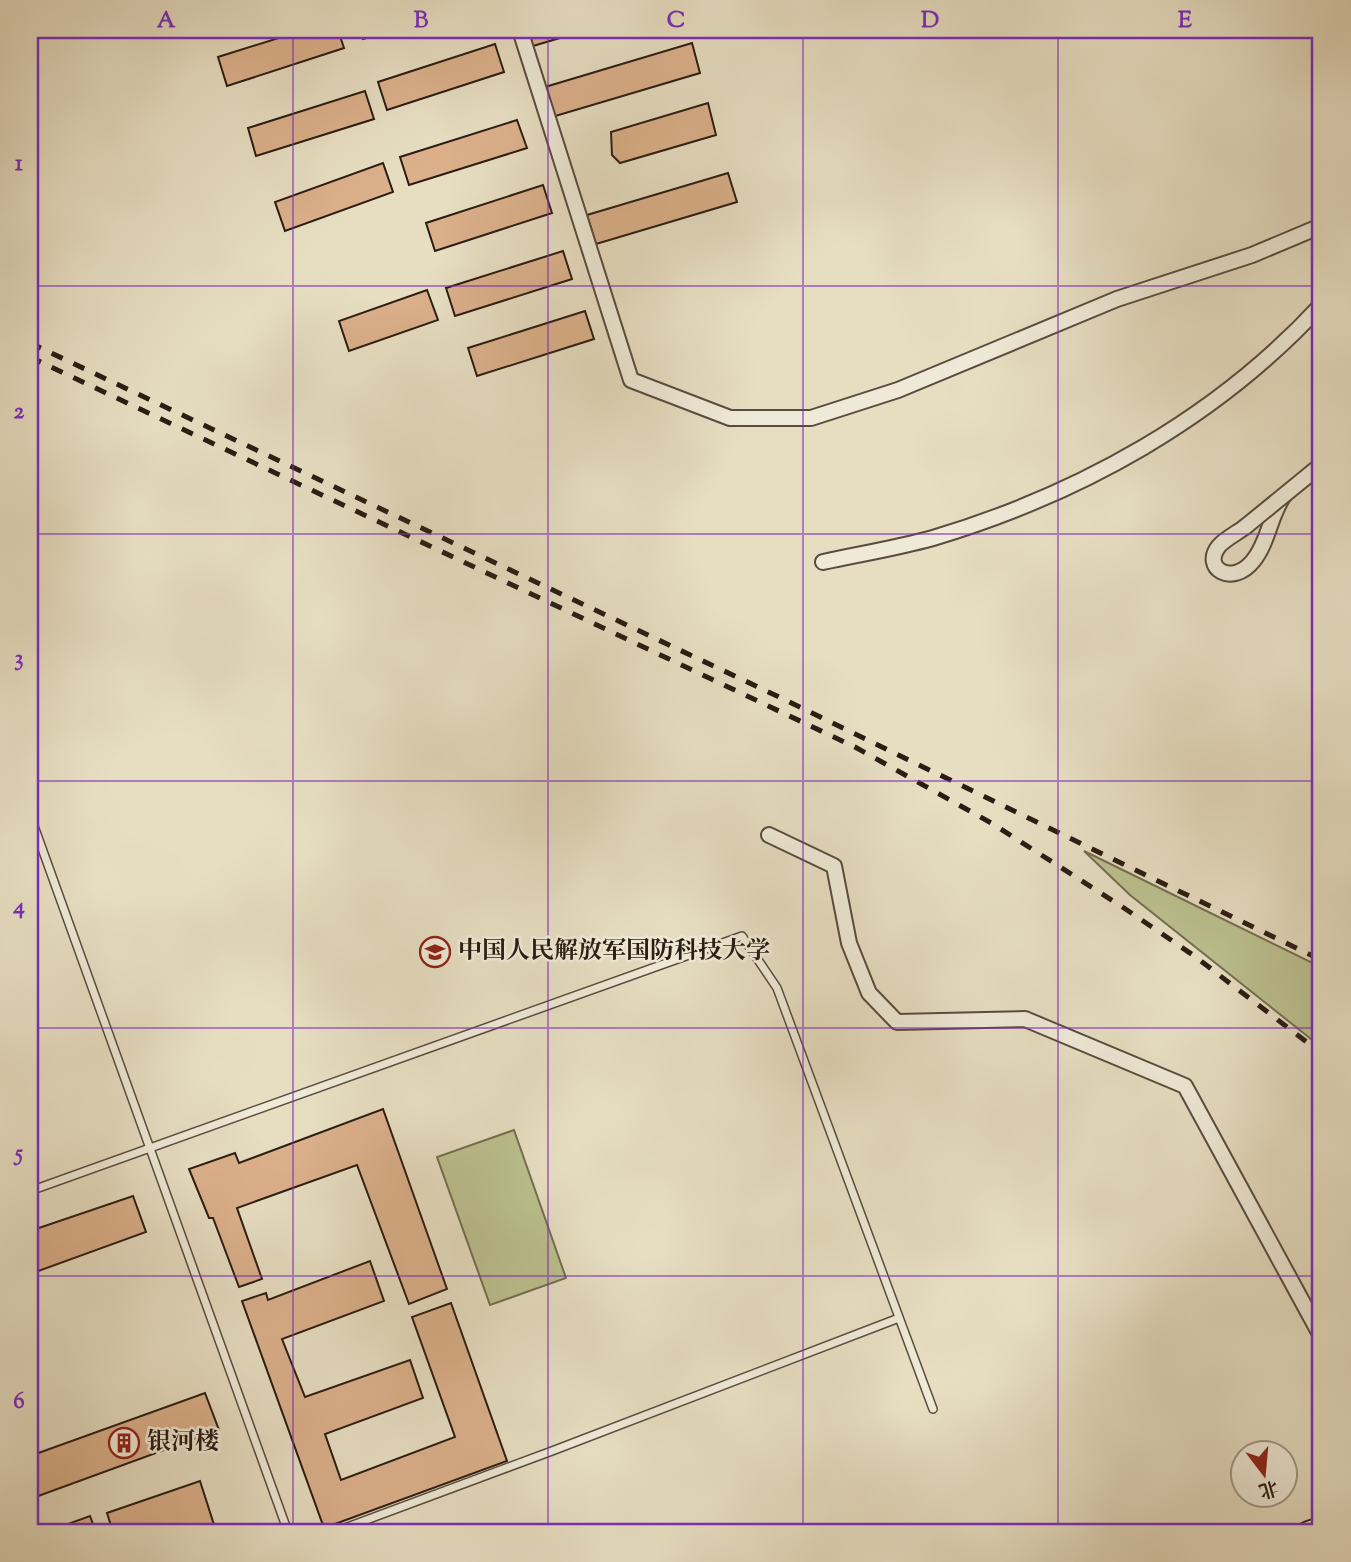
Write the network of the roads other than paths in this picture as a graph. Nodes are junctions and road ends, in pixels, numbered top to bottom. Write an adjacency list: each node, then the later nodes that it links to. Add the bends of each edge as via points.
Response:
1 (520, 30): 2 (street, via 631,380 730,418 811,418 898,390 1117,299 1252,255)
2 (1321, 226)
3 (1321, 305): 5 (street, via 1291,338 1200,412 1121,461 1026,506 931,538)
4 (1321, 465): 4 (street, bridge, via 1245,527 1219,545 1214,555 1218,569 1230,575 1243,572 1255,559 1275,509 1290,487)
5 (823, 562)
6 (30, 815): 8 (lane)
7 (769, 835): 11 (street, via 834,866 849,943 864,981 869,993 897,1022 1026,1019 1185,1086)
8 (149, 1148): 9 (lane); 10 (lane, via 741,936 776,988); 14 (lane)
9 (30, 1191)
10 (899, 1318): 12 (lane); 15 (lane)
11 (1321, 1336)
12 (933, 1409)
13 (1321, 1527): 16 (street)
14 (288, 1532)
15 (334, 1532)
16 (1307, 1532)

